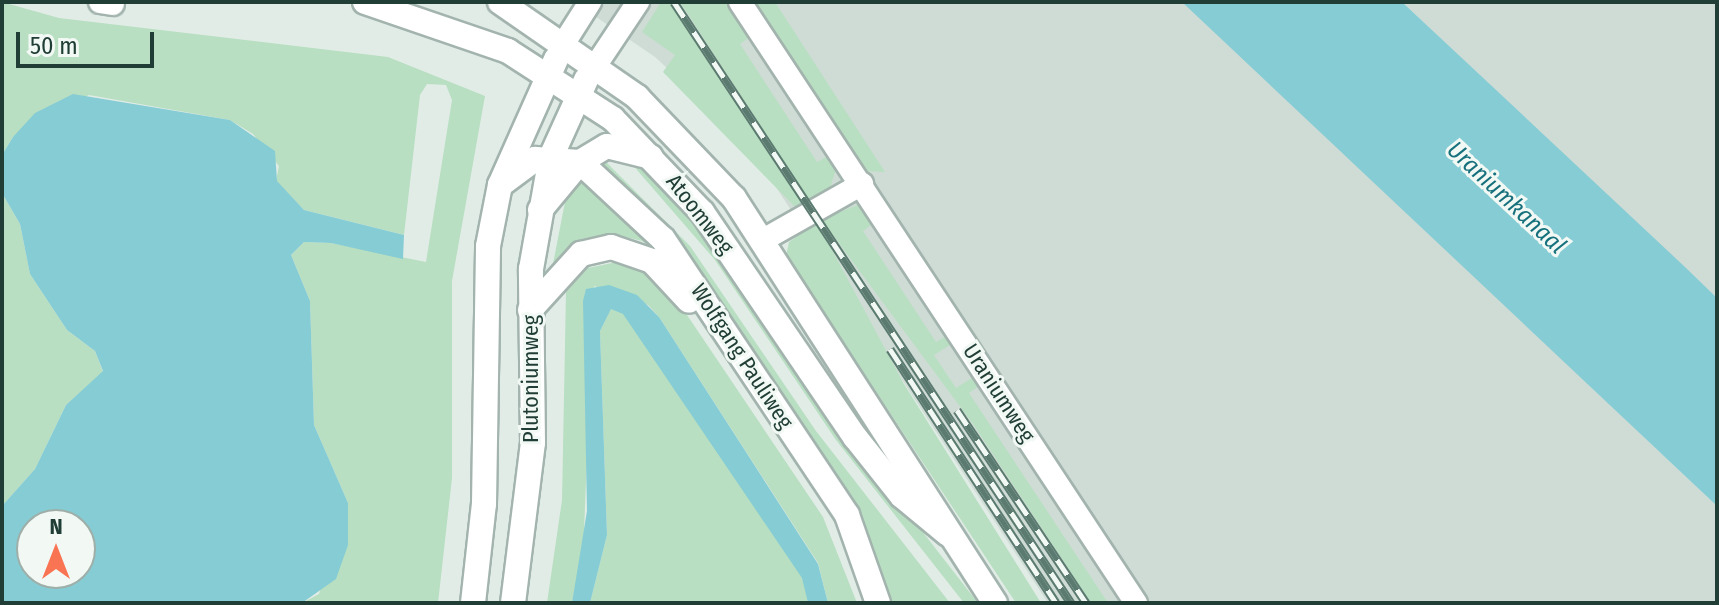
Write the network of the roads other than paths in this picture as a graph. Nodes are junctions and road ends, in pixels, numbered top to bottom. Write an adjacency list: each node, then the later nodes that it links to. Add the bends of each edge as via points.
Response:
1 (365, 2): 8 (main road, Atoomweg, via 438,22)
2 (500, 2): 6 (main road, Atoomweg)
3 (590, 2): 6 (street, Plutoniumweg)
4 (638, 2): 7 (street, Plutoniumweg)
5 (740, 2): 13 (street, Uraniumweg)
6 (564, 43): 7 (main road, Atoomweg); 8 (main road, Plutoniumweg)
7 (596, 65): 9 (main road, Plutoniumweg); 16 (main road, Atoomweg, via 688,144)
8 (548, 73): 9 (main road, Atoomweg); 14 (main road, Plutoniumweg)
9 (578, 92): 10 (main road, Plutoniumweg); 11 (main road, Atoomweg)
10 (551, 157): 12 (main road); 14 (main road, via 525,164); 15 (main road, Plutoniumweg)
11 (657, 159): 12 (main road, via 607,146); 18 (main road, Atoomweg, via 733,256 855,437 902,496)
12 (580, 162): 15 (main road); 22 (main road, Wolfgang Pauliweg, via 663,239 707,300 847,515)
13 (862, 184): 16 (street); 24 (street, Uraniumweg)
14 (500, 185): 19 (main road, Plutoniumweg, via 488,246 484,504)
15 (539, 210): 17 (main road, Plutoniumweg)
16 (763, 240): 18 (main road, Atoomweg)
17 (530, 310): 20 (main road, Plutoniumweg, via 533,443); 21 (main road, Wolfgang Pauliweg, via 570,263 596,248 638,253 674,280 827,507)
18 (948, 534): 23 (main road, Atoomweg)
19 (473, 603)
20 (513, 603)
21 (866, 603)
22 (878, 603)
23 (995, 603)
24 (1136, 603)

